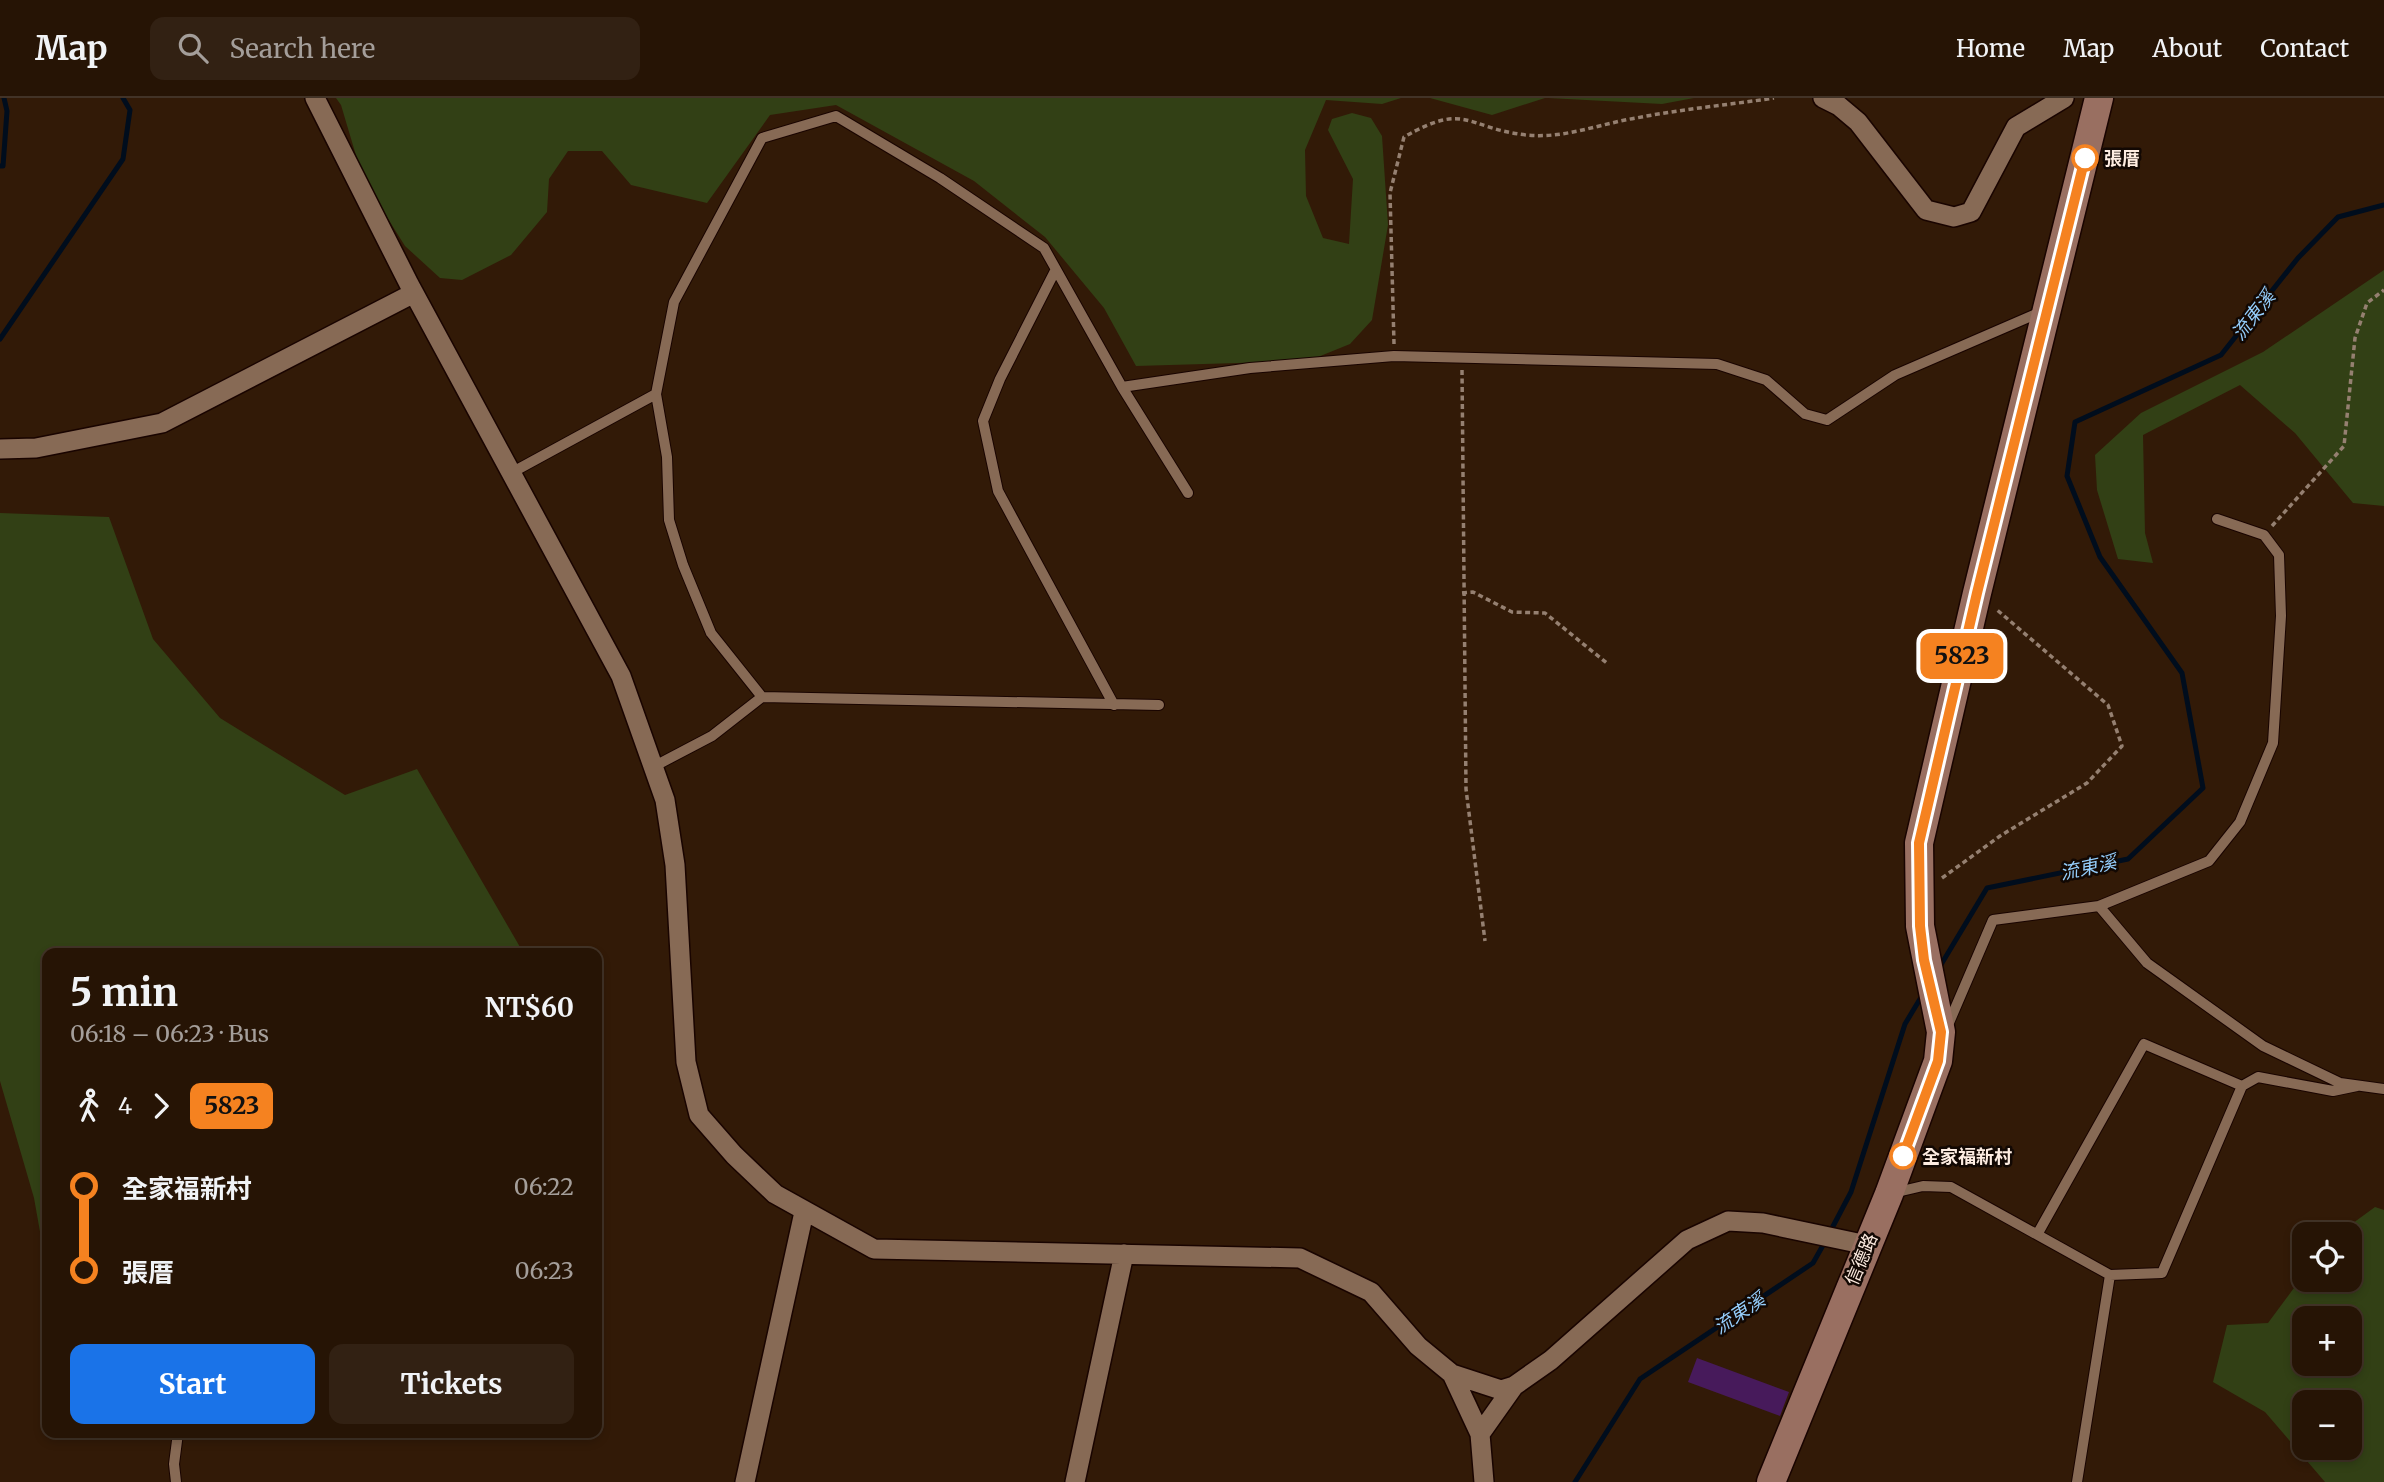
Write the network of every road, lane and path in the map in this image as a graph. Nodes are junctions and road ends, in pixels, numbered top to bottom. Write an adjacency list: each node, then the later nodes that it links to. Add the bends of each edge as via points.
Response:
1 (315, 98): 8 (street)
2 (1774, 98): 10 (path, via 1635,118 1568,134 1526,135 1451,117 1434,120 1404,137 1390,193)
3 (1824, 98): 4 (street, via 1858,122 1926,210 1954,217 1971,212 2016,127)
4 (2064, 98)
5 (2099, 98): 9 (street)
6 (1055, 271): 12 (lane); 13 (lane, via 1044,248 836,116 762,138 674,302); 23 (lane, via 983,421 998,491)
7 (2384, 290): 18 (path, via 2367,303 2355,338 2344,446)
8 (414, 293): 14 (street, via 162,423 36,448); 15 (street)
9 (2048, 309): 11 (lane, via 1895,374 1827,420 1805,414 1766,380 1717,364); 20 (street)
10 (1394, 356): 11 (lane); 12 (lane, via 1250,368)
11 (1462, 358): 19 (path)
12 (1122, 387): 16 (lane)
13 (656, 394): 15 (lane); 22 (lane, via 667,457 669,520 683,565 711,633)
14 (0, 449)
15 (510, 473): 25 (street, via 621,676)
16 (1188, 493)
17 (2217, 519): 18 (lane)
18 (2264, 535): 27 (lane, via 2279,555 2281,616 2273,743 2240,822 2208,861)
19 (1462, 593): 21 (path, via 1473,592 1512,612 1545,613); 28 (path, via 1466,789)
20 (1977, 593): 26 (street, via 1919,843); 26 (path, via 2108,705 2122,746 2087,783 2000,836)
21 (1608, 664)
22 (762, 697): 23 (lane); 25 (lane, via 712,736)
23 (1114, 705): 24 (lane)
24 (1159, 705)
25 (653, 767): 34 (street, via 664,800 675,865 686,1062 699,1115 775,1194)
26 (1920, 893): 29 (street, via 1924,960)
27 (2099, 906): 29 (lane, via 1993,920); 31 (lane, via 2147,963 2253,1038 2340,1083)
28 (1486, 941)
29 (1940, 1039): 33 (street, 信德路, via 1938,1061)
30 (2242, 1086): 31 (lane, via 2258,1077 2333,1091); 35 (lane, via 2144,1044); 38 (lane, via 2162,1273)
31 (2357, 1086): 32 (lane)
32 (2384, 1089)
33 (1889, 1194): 35 (lane, via 1923,1186 1951,1187); 36 (street, 信德路)
34 (804, 1212): 37 (street, via 874,1249); 44 (street)
35 (2038, 1233): 38 (lane)
36 (1858, 1243): 40 (street, via 1763,1223 1728,1221 1687,1240 1594,1325); 47 (street, 信德路)
37 (1124, 1254): 39 (street, via 1300,1258 1371,1292 1418,1346); 45 (street)
38 (2110, 1275): 48 (lane)
39 (1452, 1374): 40 (street, via 1501,1390); 41 (street)
40 (1514, 1386): 41 (street)
41 (1479, 1434): 46 (street)
42 (177, 1438): 43 (lane)
43 (176, 1482)
44 (745, 1482)
45 (1075, 1482)
46 (1484, 1482)
47 (1771, 1482)
48 (2077, 1482)

